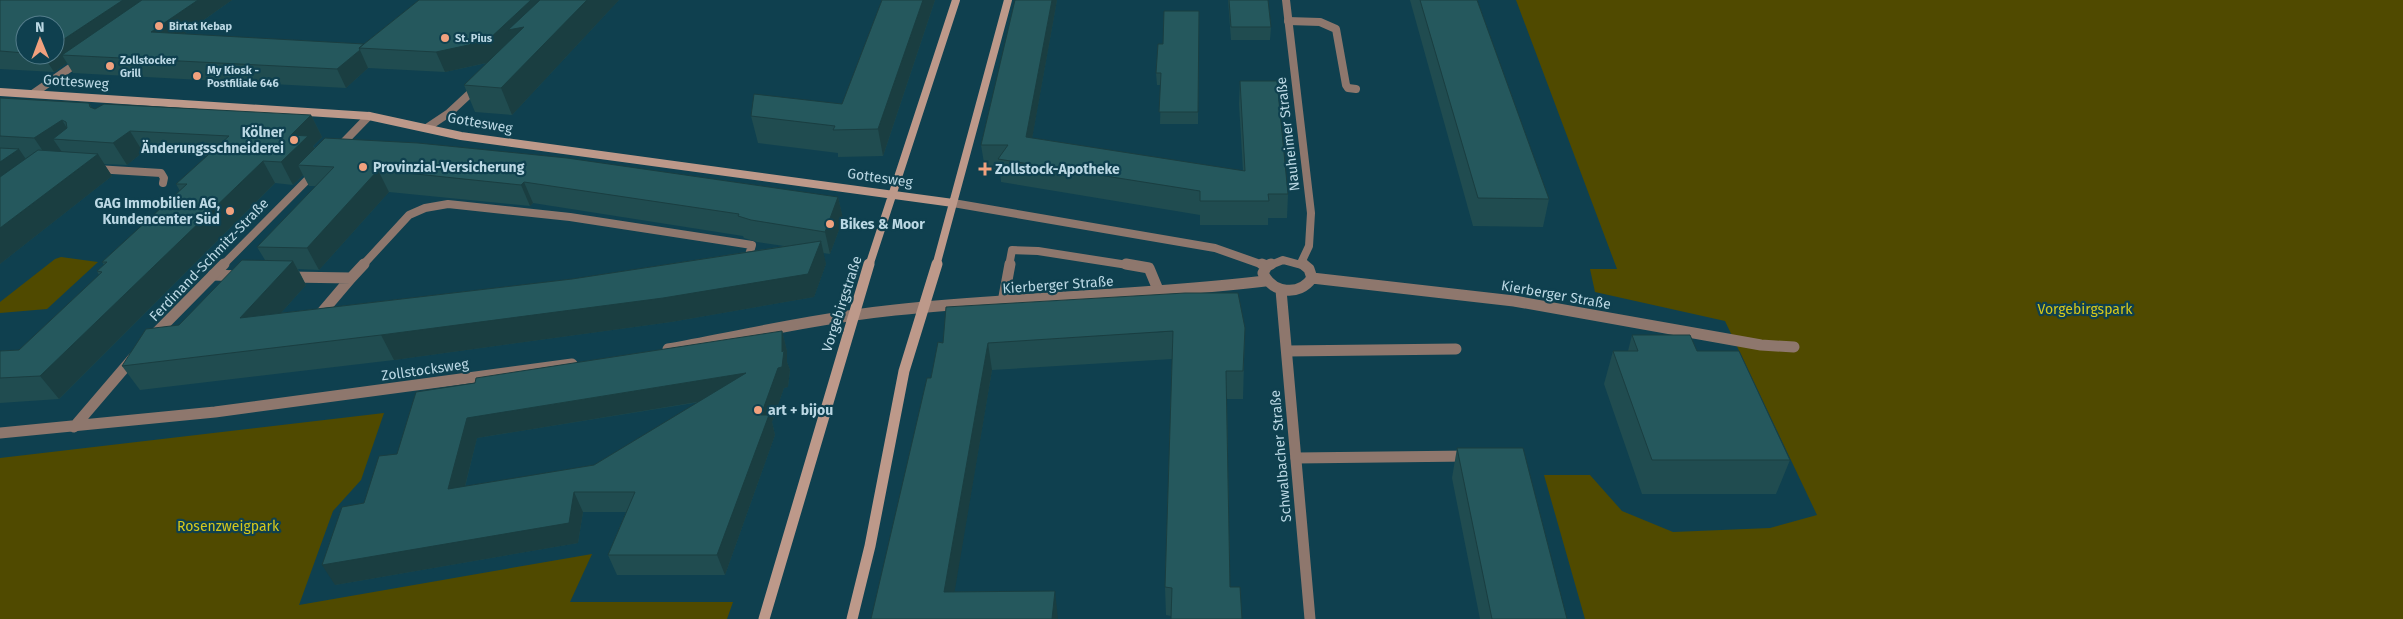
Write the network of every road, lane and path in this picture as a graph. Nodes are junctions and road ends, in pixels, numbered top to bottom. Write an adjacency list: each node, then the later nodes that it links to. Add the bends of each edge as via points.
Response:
1 (956, 0): 16 (main road, Vorgebirgstraße)
2 (1008, 0): 17 (main road)
3 (1286, 0): 4 (street, Nauheimer Straße)
4 (1288, 21): 7 (street, via 1316,21 1332,25 1336,29 1346,85); 18 (street, Nauheimer Straße, via 1311,214 1309,246)
5 (91, 53): 9 (street)
6 (484, 80): 13 (street, via 450,113)
7 (1356, 89)
8 (0, 92): 9 (main road, Gottesweg)
9 (34, 93): 10 (main road, Gottesweg)
10 (143, 100): 11 (street); 12 (main road, Gottesweg)
11 (129, 110)
12 (369, 116): 13 (main road, Gottesweg); 21 (street, Ferdinand-Schmitz-Straße)
13 (428, 127): 16 (main road, Gottesweg, via 461,136)
14 (82, 168): 15 (street, via 161,173)
15 (163, 183)
16 (894, 194): 17 (main road, Gottesweg); 31 (main road, Vorgebirgstraße)
17 (953, 203): 19 (street, via 1215,248); 30 (main road)
18 (1301, 263): 19 (street, via 1283,260); 25 (street, via 1308,267)
19 (1267, 266): 26 (street, via 1263,273)
20 (734, 272): 24 (street, via 744,270 752,245 570,217 448,204 408,215)
21 (213, 275): 22 (street); 38 (street, Ferdinand-Schmitz-Straße, via 145,345)
22 (252, 276)
23 (282, 277): 24 (street)
24 (350, 278): 32 (street, via 310,326)
25 (1312, 278): 27 (street, via 1301,288); 33 (street, Kierberger Straße, via 1464,294 1761,345)
26 (1265, 281): 27 (street); 28 (street, Kierberger Straße)
27 (1281, 290): 36 (street, Schwalbacher Straße)
28 (1158, 292): 29 (street, Kierberger Straße); 29 (street, via 1149,268 1012,250)
29 (1004, 302): 30 (street, Kierberger Straße)
30 (924, 307): 31 (street, Kierberger Straße); 43 (main road, via 904,371 870,546)
31 (852, 316): 35 (street); 42 (main road, Vorgebirgstraße)
32 (329, 324)
33 (1794, 347)
34 (1456, 349): 36 (street)
35 (661, 350)
36 (1287, 351): 41 (street, Schwalbacher Straße)
37 (584, 362): 38 (street, Zollstocksweg, via 372,393)
38 (74, 427): 39 (street, Zollstocksweg)
39 (0, 433)
40 (1486, 456): 41 (street)
41 (1296, 458): 44 (street, Schwalbacher Straße)
42 (764, 619)
43 (852, 619)
44 (1310, 619)

